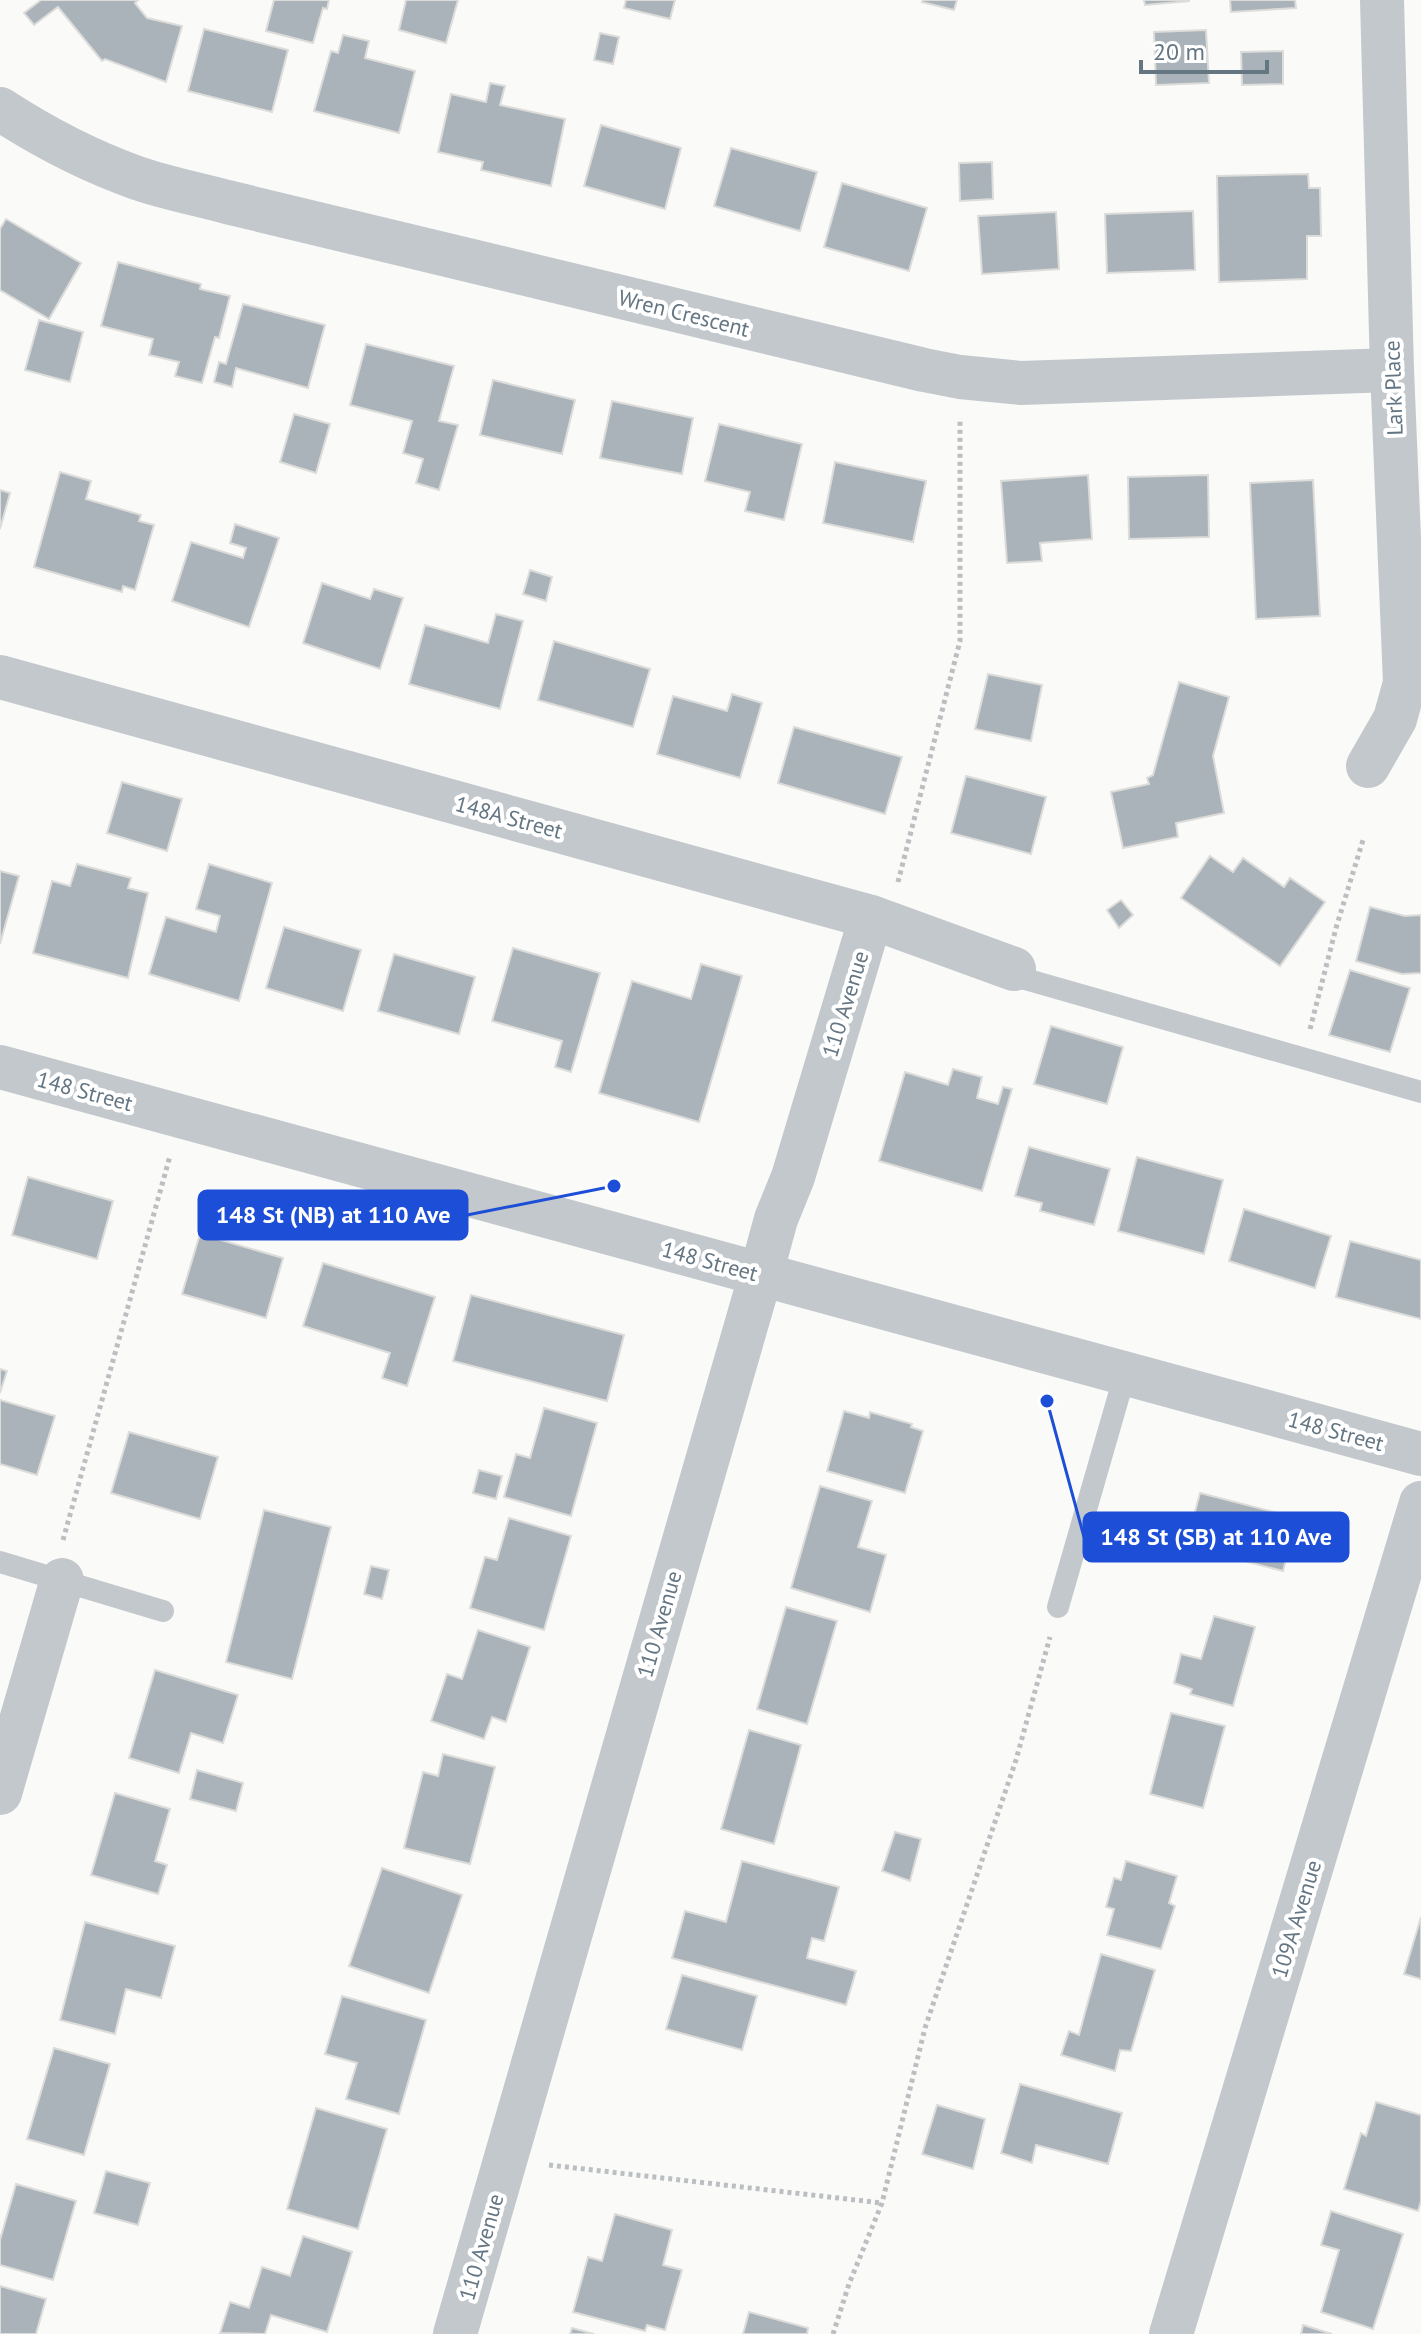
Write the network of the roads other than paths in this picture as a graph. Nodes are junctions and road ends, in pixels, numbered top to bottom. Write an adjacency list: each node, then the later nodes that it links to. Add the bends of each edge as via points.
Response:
1 (1382, 0): 3 (street, Lark Place)
2 (0, 109): 3 (street, Wren Crescent, via 77,154 139,179 960,377 1021,383)
3 (1392, 370): 5 (street, Lark Place, via 1405,683 1395,719)
4 (0, 677): 6 (street, 148A Street)
5 (1368, 766)
6 (883, 906): 7 (street, 148A Street); 10 (street, 110 Avenue)
7 (1014, 969): 9 (lane, via 1025,979)
8 (0, 1067): 10 (street, 148 Street)
9 (1421, 1092)
10 (761, 1274): 11 (street, 148 Street); 19 (street, 110 Avenue)
11 (1125, 1374): 12 (street, 148 Street); 16 (lane)
12 (1421, 1454)
13 (1421, 1503): 20 (street, 109A Avenue)
14 (0, 1562): 15 (lane)
15 (62, 1580): 17 (lane); 18 (street)
16 (1058, 1607)
17 (163, 1611)
18 (0, 1793)
19 (455, 2334)
20 (1171, 2334)

